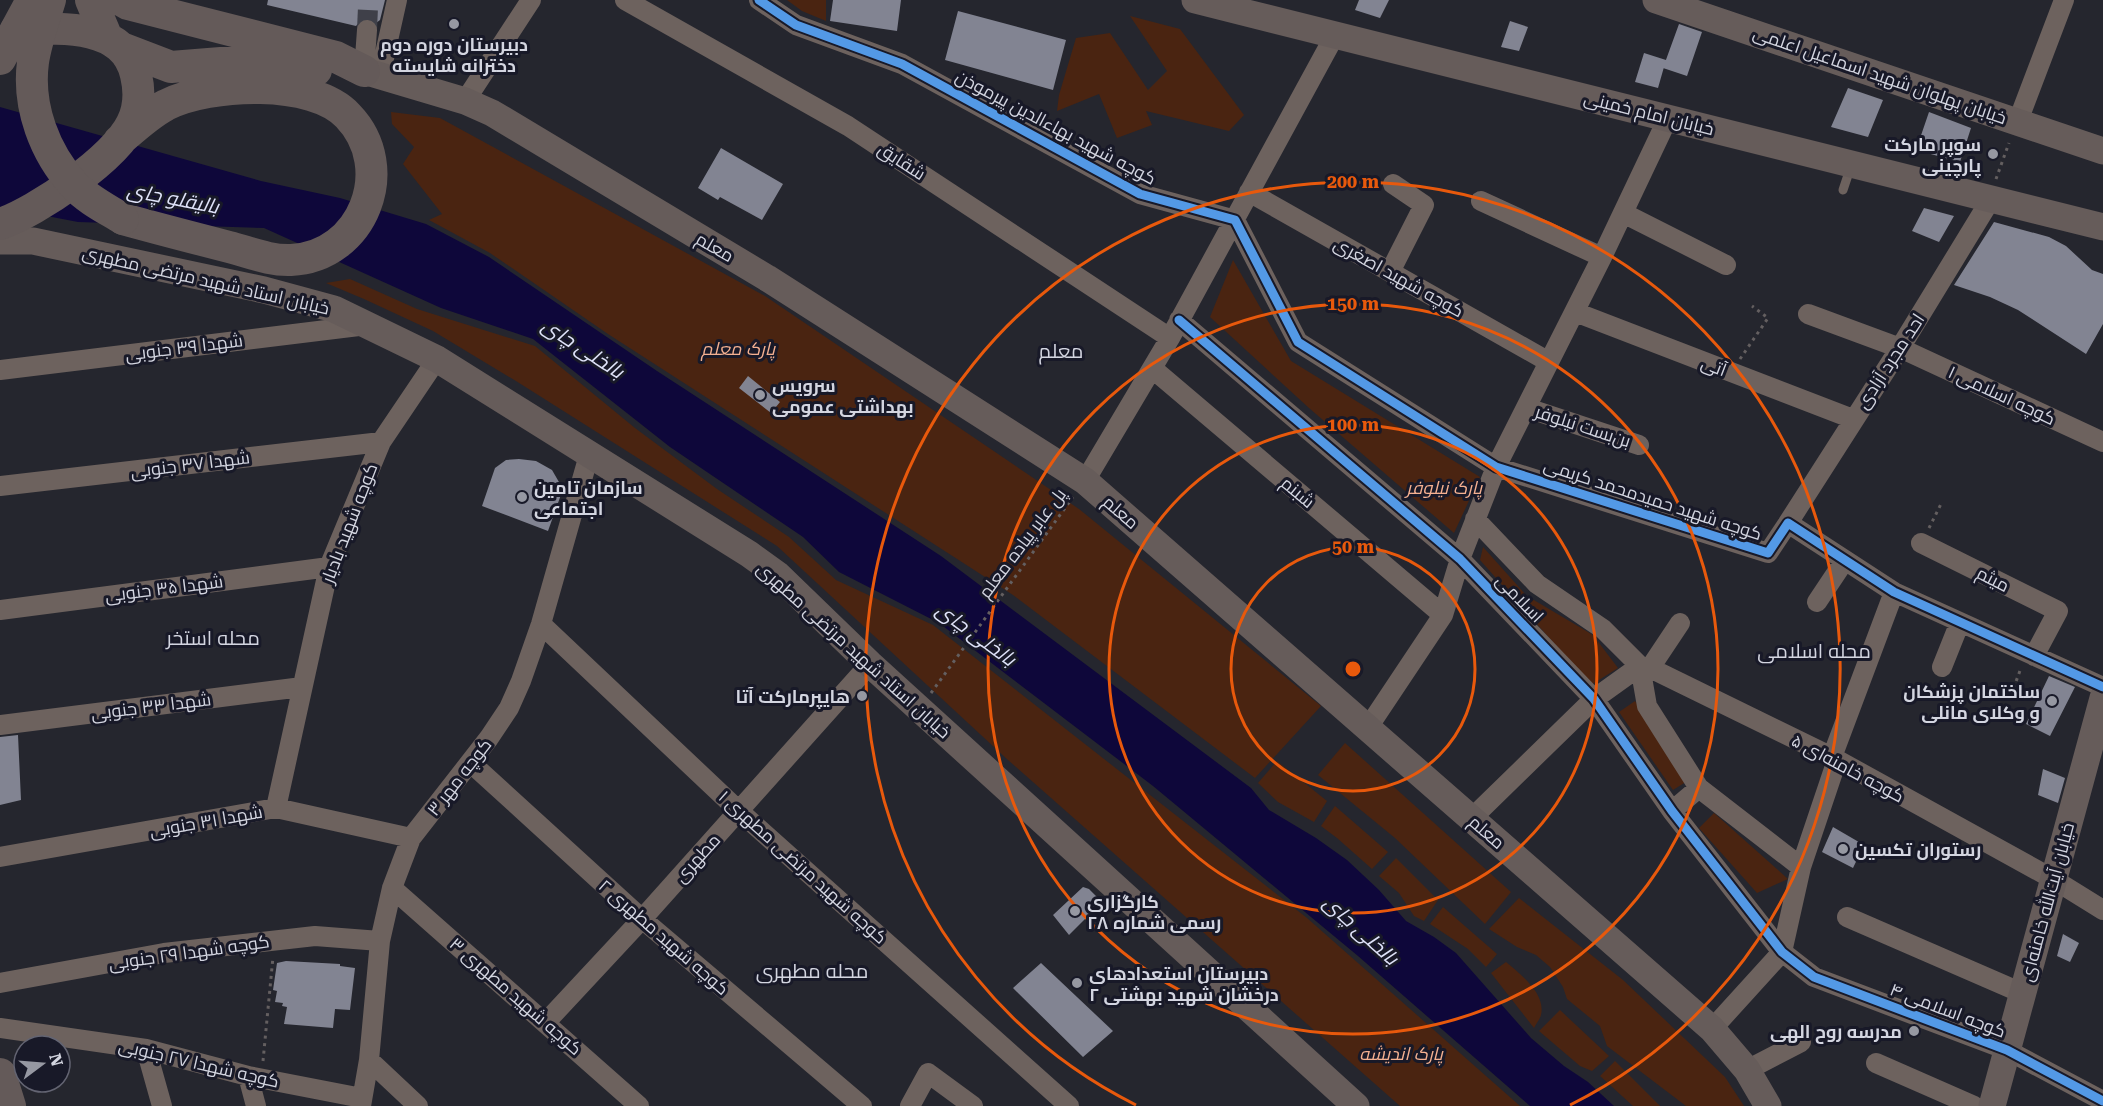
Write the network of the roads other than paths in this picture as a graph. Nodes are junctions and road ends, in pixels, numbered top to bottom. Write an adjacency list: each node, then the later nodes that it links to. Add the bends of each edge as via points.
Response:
1 (32, 0): 18 (main road, bridge)
2 (50, 0): 23 (main road, bridge, via 33,63 33,97 40,129 54,159 75,186 96,204 123,219 276,260 291,260 319,254 344,239 362,216 371,189 369,149 356,125 329,100 301,92 246,88 178,100 147,117)
3 (91, 0): 17 (main road)
4 (120, 0): 19 (main road, via 336,57)
5 (397, 0): 19 (street)
6 (531, 0): 20 (street)
7 (625, 0): 12 (street, شقایق)
8 (759, 0): 33 (street, کوچه شهید بهاءالدین پیرموذن, via 796,25 902,64 1140,194)
9 (1195, 0): 13 (main road, خیابان امام خمینی)
10 (1656, 0): 22 (main road, خیابان پهلوان شهید اسماعیل اعلمی)
11 (2062, 1): 22 (street)
12 (646, 5): 43 (street, شقایق, via 848,126)
13 (1235, 5): 16 (main road, خیابان امام خمینی)
14 (367, 30): 19 (street)
15 (0, 32): 17 (main road, via 96,33)
16 (1335, 35): 21 (main road, خیابان امام خمینی); 29 (street)
17 (116, 43): 19 (main road, via 171,67 284,63 334,74); 23 (main road, via 135,68 139,86 139,105 132,125)
18 (0, 59)
19 (372, 74): 20 (main road, معلم)
20 (465, 101): 56 (main road, معلم, via 492,113 767,278)
21 (1668, 118): 25 (main road, خیابان امام خمینی); 31 (street)
22 (2018, 122): 24 (main road, خیابان پهلوان شهید اسماعیل اعلمی)
23 (120, 141): 32 (main road, via 77,181)
24 (2103, 151)
25 (1852, 164): 27 (main road, خیابان امام خمینی); 28 (lane)
26 (1393, 184): 38 (street, via 1424,205)
27 (1994, 186): 34 (main road, خیابان امام خمینی); 44 (street, احد مجرد آزادی, via 1942,291)
28 (1843, 190)
29 (1249, 192): 33 (street); 38 (street, کوچه شهید اصغری)
30 (1480, 201): 36 (street)
31 (1623, 213): 36 (street); 37 (street)
32 (12, 219)
33 (1235, 220): 41 (street); 55 (street, via 1298,342)
34 (2103, 226)
35 (0, 241): 42 (main road, خیابان استاد شهید مرتضی مطهری, via 33,242 264,290 334,309)
36 (1602, 257): 39 (street)
37 (1726, 265)
38 (1390, 272): 46 (street, کوچه شهید اصغری)
39 (1575, 312): 46 (street); 50 (street, آتی)
40 (1808, 314): 44 (street, کوچه اسلامی ۱)
41 (1179, 320): 43 (street); 61 (street, اسلامی)
42 (368, 324): 45 (main road, خیابان استاد شهید مرتضی مطهری); 48 (street, شهدا ۳۹ جنوبی)
43 (1170, 338): 47 (street)
44 (1900, 348): 50 (street, احد مجرد آزادی); 52 (street, کوچه اسلامی ۱)
45 (436, 359): 51 (street, کوچه شهید بادیار); 54 (main road, خیابان استاد شهید مرتضی مطهری)
46 (1549, 362): 49 (street)
47 (1153, 369): 56 (street); 67 (street, شبنم)
48 (0, 370)
49 (1527, 408): 53 (street, بن‌بست نیلوفر); 55 (street)
50 (1853, 419): 59 (street, احد مجرد آزادی)
51 (381, 442): 57 (street, شهدا ۳۷ جنوبی); 63 (street, کوچه شهید بادیار)
52 (2103, 442)
53 (1639, 445)
54 (589, 455): 70 (street, کوچه مهر ۳); 72 (main road, خیابان استاد شهید مرتضی مطهری, via 768,568)
55 (1496, 467): 58 (street); 59 (street, کوچه شهید حمیدمحمد کریمی, via 1768,553)
56 (1085, 481): 80 (main road, معلم)
57 (0, 486)
58 (1475, 519): 61 (street); 73 (street, کوچه خامنه‌ای ۵, via 1537,584 1603,629)
59 (1788, 523): 62 (street, کوچه شهید حمیدمحمد کریمی)
60 (1921, 543): 71 (street, میثم, via 2058,611)
61 (1460, 559): 67 (street); 78 (street, اسلامی)
62 (1845, 560): 64 (street, کوچه شهید حمیدمحمد کریمی); 65 (street)
63 (329, 567): 66 (street, شهدا ۳۵ جنوبی); 75 (street, کوچه شهید بادیار)
64 (1894, 592): 68 (street, کوچه شهید حمیدمحمد کریمی); 81 (street)
65 (1817, 602)
66 (0, 610)
67 (1443, 615): 80 (street)
68 (1960, 622): 71 (street, کوچه شهید حمیدمحمد کریمی); 74 (street)
69 (1680, 623): 73 (street)
70 (541, 624): 82 (street, کوچه مهر ۳, via 509,708); 85 (street, کوچه شهید مرتضی مطهری ۱)
71 (2031, 654): 76 (street, کوچه شهید حمیدمحمد کریمی)
72 (870, 664): 85 (street, مطهری); 122 (main road, خیابان استاد شهید مرتضی مطهری)
73 (1645, 667): 78 (street); 81 (street, کوچه خامنه‌ای ۵); 83 (street, via 1647,706)
74 (1942, 667)
75 (302, 687): 79 (street, شهدا ۳۳ جنوبی); 84 (street, کوچه شهید بادیار)
76 (2103, 687)
77 (2103, 698): 91 (main road, خیابان آیت‌الله خامنه‌ای)
78 (1594, 699): 86 (street, اسلامی); 87 (street)
79 (0, 725)
80 (1367, 729): 87 (main road, معلم)
81 (1834, 759): 90 (street); 91 (street, کوچه خامنه‌ای ۵)
82 (471, 763): 88 (street, کوچه مهر ۳); 95 (street, کوچه شهید مطهری ۲)
83 (1699, 788): 86 (street); 90 (street)
84 (276, 808): 88 (street, شهدا ۳۱ جنوبی); 89 (street, شهدا ۳۱ جنوبی)
85 (740, 811): 95 (street, مطهری); 121 (street, کوچه شهید مرتضی مطهری ۱)
86 (1672, 811): 97 (street, اسلامی)
87 (1472, 818): 102 (main road, معلم)
88 (411, 838): 92 (street, کوچه مهر ۳)
89 (0, 857)
90 (1801, 867): 97 (street)
91 (2053, 879): 93 (street, کوچه خامنه‌ای ۵); 99 (main road, خیابان آیت‌الله خامنه‌ای)
92 (392, 888): 96 (street, کوچه مهر ۳); 100 (street, کوچه شهید مطهری ۳)
93 (2103, 910)
94 (1847, 917): 99 (street)
95 (642, 919): 100 (street, مطهری); 118 (street, کوچه شهید مطهری ۲)
96 (380, 941): 98 (street, کوچه شهدا ۲۹ جنوبی, via 315,936 274,940 164,953); 106 (street, کوچه مهر ۳)
97 (1782, 952): 102 (street); 105 (street, کوچه اسلامی ۴, via 1814,977)
98 (0, 983)
99 (2022, 993): 105 (main road, خیابان آیت‌الله خامنه‌ای)
100 (546, 1022): 117 (street, کوچه شهید مطهری ۳)
101 (0, 1028): 104 (street, کوچه شهدا ۲۷ جنوبی)
102 (1712, 1029): 108 (main road, معلم)
103 (1801, 1042): 108 (street)
104 (146, 1049): 110 (street, کوچه شهدا ۲۷ جنوبی); 114 (street)
105 (2007, 1050): 111 (street, کوچه اسلامی ۴); 125 (main road, خیابان آیت‌الله خامنه‌ای)
106 (369, 1060): 112 (street, کوچه مهر ۳); 116 (street)
107 (1876, 1063): 124 (street)
108 (1747, 1070): 123 (main road, معلم)
109 (0, 1074): 113 (main road)
110 (255, 1077): 112 (street, کوچه شهدا ۲۷ جنوبی); 115 (street)
111 (2103, 1101)
112 (362, 1102)
113 (10, 1106)
114 (162, 1106)
115 (256, 1106)
116 (418, 1106)
117 (639, 1106)
118 (862, 1106)
119 (910, 1106): 120 (street, via 928,1072)
120 (974, 1106)
121 (1069, 1106)
122 (1356, 1106)
123 (1768, 1106)
124 (1974, 1106)
125 (1992, 1106)

